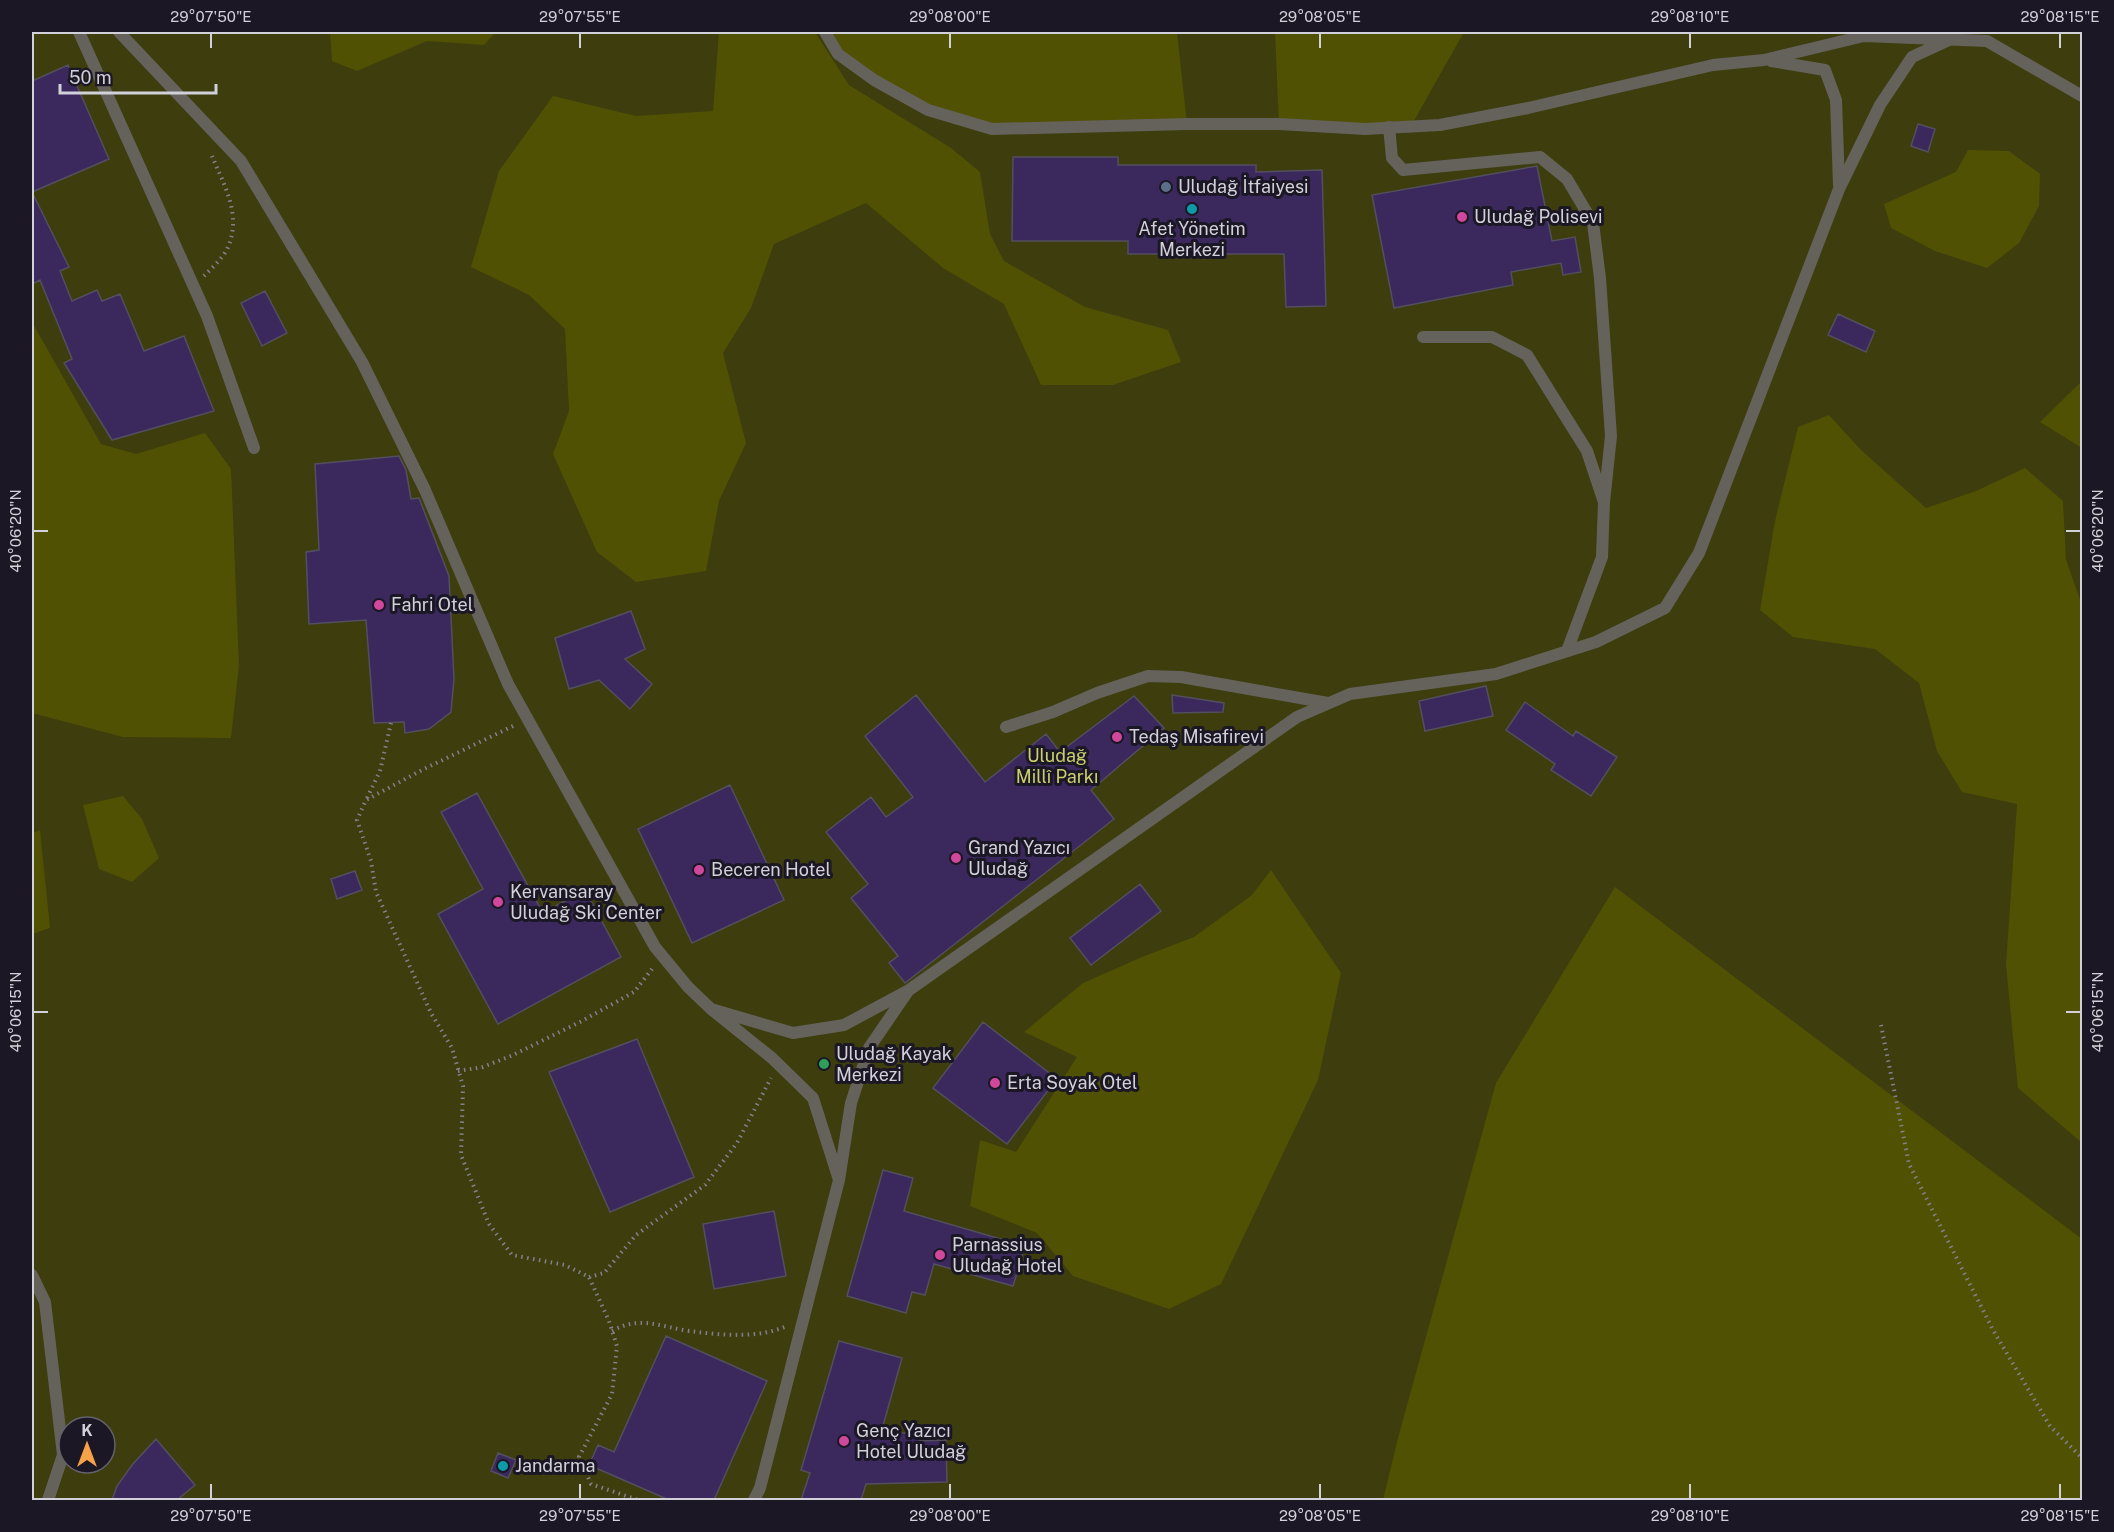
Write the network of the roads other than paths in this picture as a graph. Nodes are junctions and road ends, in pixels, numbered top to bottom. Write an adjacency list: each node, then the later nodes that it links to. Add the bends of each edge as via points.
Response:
1 (79, 32): 10 (street, via 207,316)
2 (119, 32): 16 (street, via 241,161 350,343 425,490 508,684 655,947)
3 (825, 32): 7 (street, via 838,54 874,80 928,110 992,129 1187,124)
4 (1951, 39): 5 (street, via 1864,36); 6 (street, via 1987,41); 8 (street, via 1912,57 1880,105)
5 (1764, 60): 7 (street, via 1713,65 1440,125); 8 (street, via 1825,70 1836,100)
6 (2082, 96)
7 (1389, 128): 11 (street, via 1392,158 1403,171 1540,157 1567,180 1593,223 1611,436)
8 (1839, 189): 12 (street, via 1699,553 1665,608 1596,642)
9 (1423, 337): 11 (street, via 1492,337 1527,355 1587,451)
10 (254, 448)
11 (1604, 502): 12 (street, via 1602,557)
12 (1566, 651): 13 (street, via 1496,674 1350,694)
13 (1329, 704): 14 (street, via 1182,677 1148,676); 15 (street, via 1297,717)
14 (1006, 727)
15 (909, 990): 16 (street, via 844,1025 793,1032); 17 (street, via 869,1048 850,1103)
16 (711, 1009): 17 (street, via 778,1063 813,1098)
17 (839, 1180): 20 (street)
18 (32, 1275): 19 (street, via 45,1302 63,1455)
19 (48, 1500)
20 (754, 1500)

